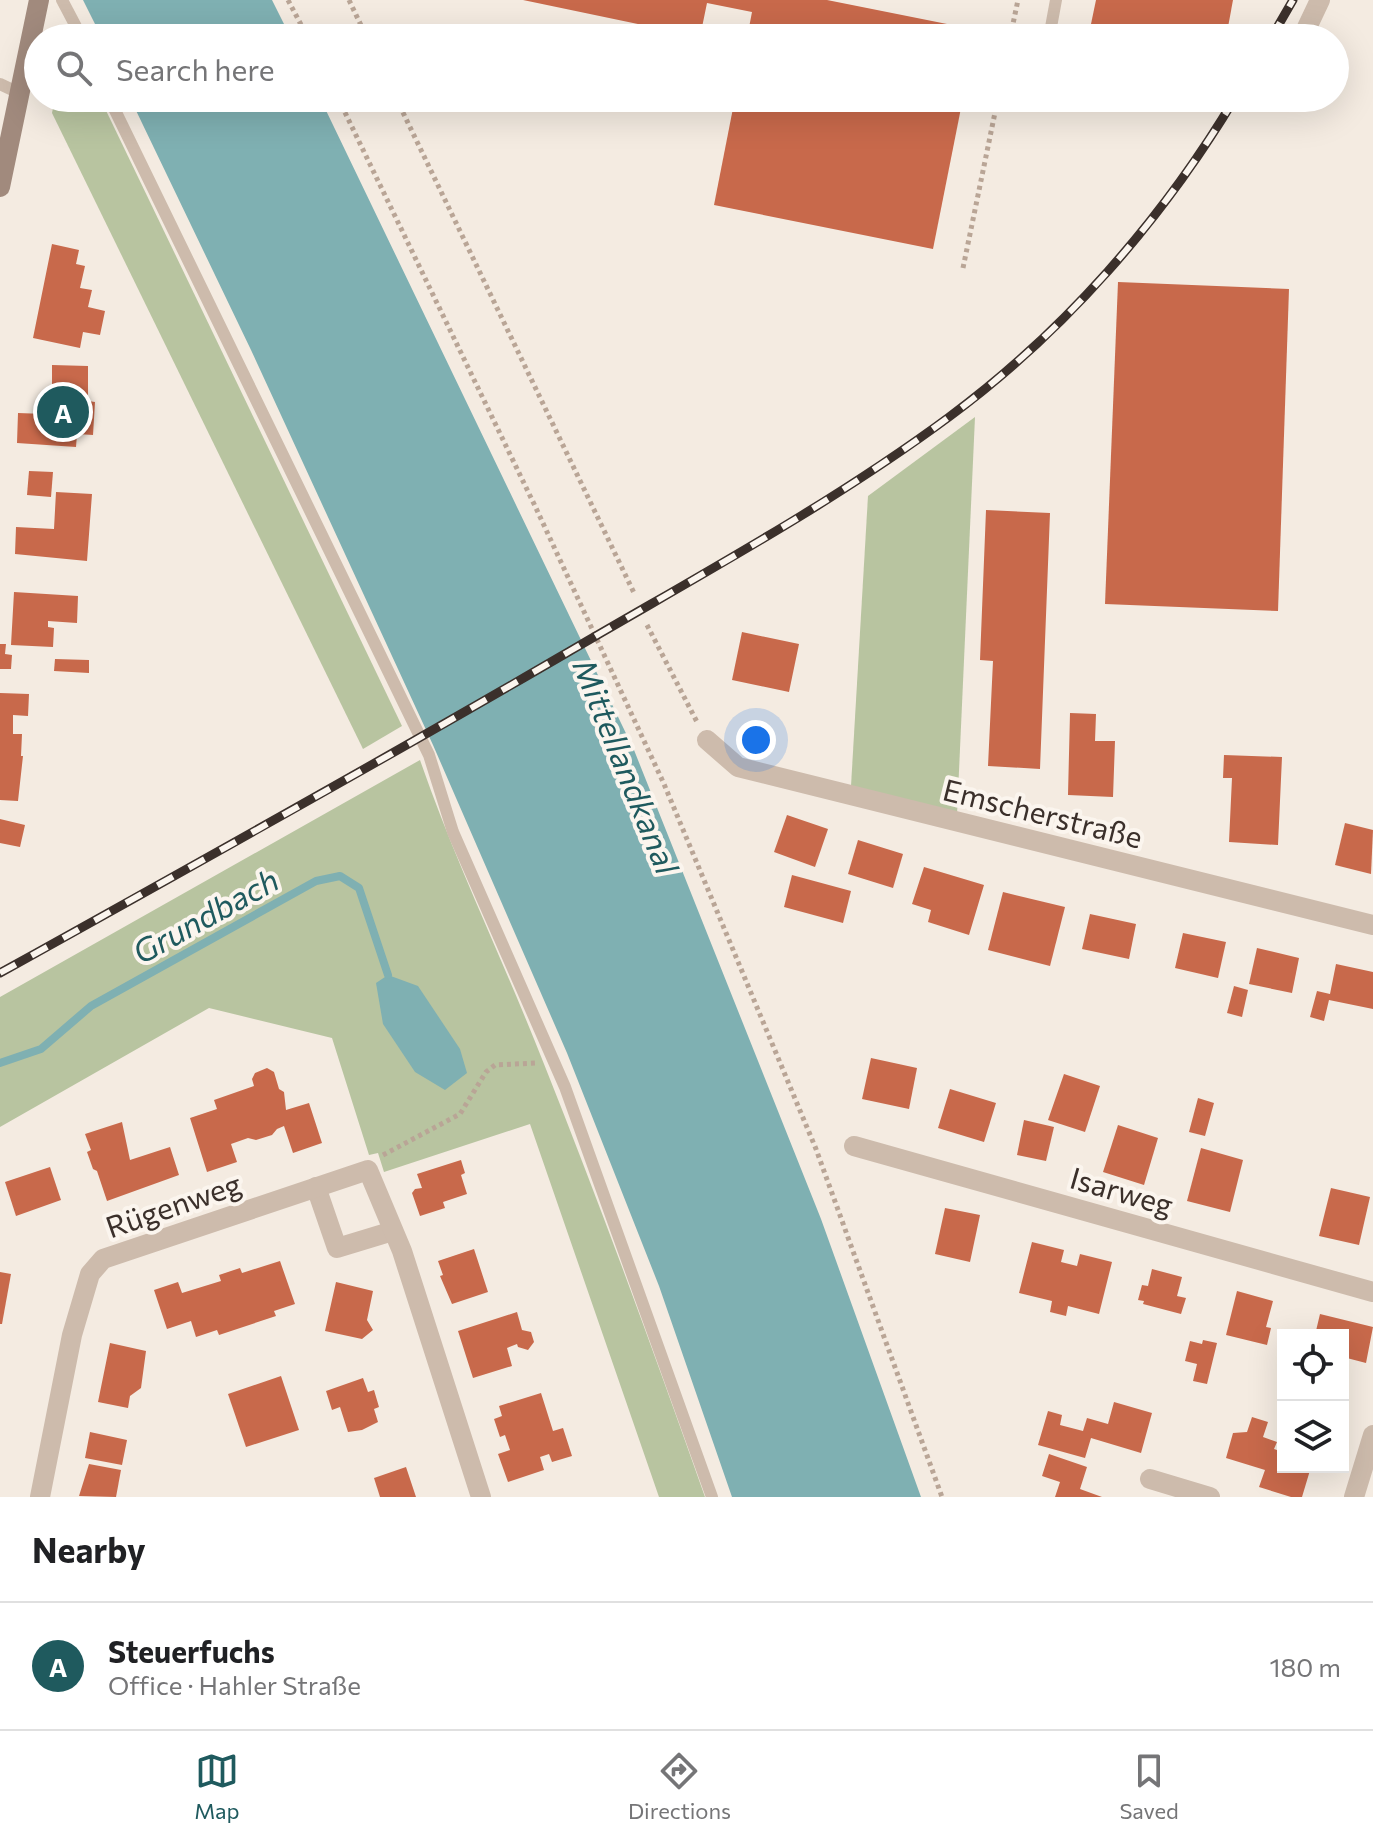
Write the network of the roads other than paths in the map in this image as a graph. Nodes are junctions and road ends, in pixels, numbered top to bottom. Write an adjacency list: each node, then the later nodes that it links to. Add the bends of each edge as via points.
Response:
1 (39, 0): 5 (street)
2 (62, 0): 6 (lane)
3 (1056, 0): 7 (lane)
4 (1320, 0): 8 (street)
5 (34, 24)
6 (75, 24)
7 (1052, 24)
8 (1309, 24)
9 (24, 70): 11 (street)
10 (0, 84): 11 (lane)
11 (19, 93): 13 (street)
12 (116, 112): 24 (lane, via 429,755 453,832 554,1062)
13 (0, 187)
14 (707, 740): 15 (street, Emscherstraße, via 738,767)
15 (1373, 925)
16 (854, 1146): 19 (street, Isarweg)
17 (316, 1187): 18 (street, Rügenweg, via 368,1170); 18 (street, via 337,1248); 22 (street, Rügenweg, via 103,1259 90,1274 72,1335)
18 (393, 1231): 23 (street)
19 (1373, 1292)
20 (1373, 1435): 26 (street)
21 (1150, 1479): 25 (street)
22 (40, 1497)
23 (481, 1497)
24 (712, 1497)
25 (1210, 1497)
26 (1354, 1497)

